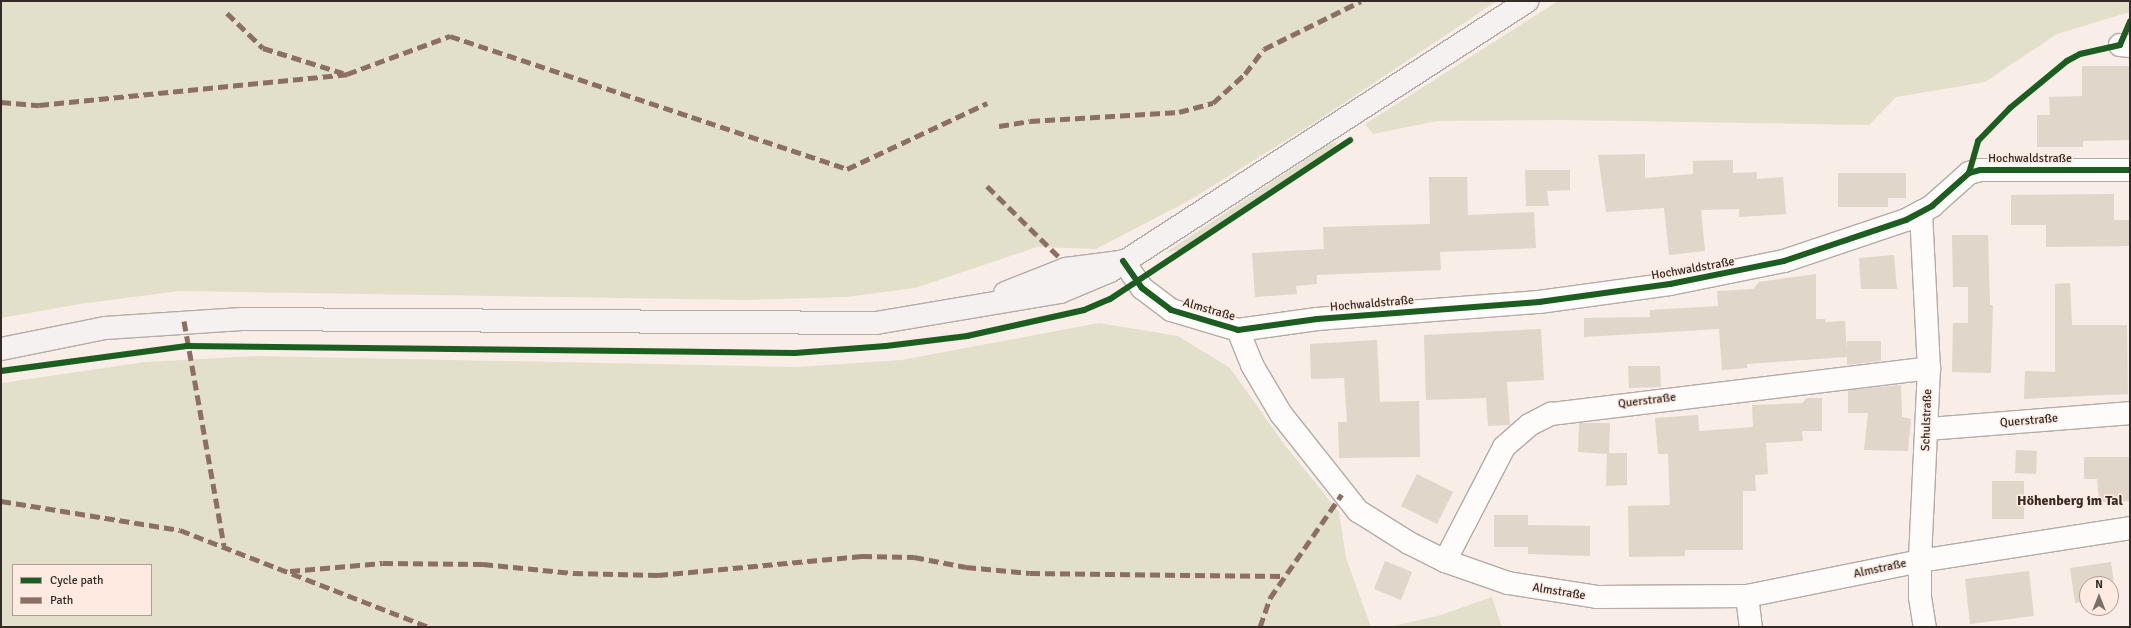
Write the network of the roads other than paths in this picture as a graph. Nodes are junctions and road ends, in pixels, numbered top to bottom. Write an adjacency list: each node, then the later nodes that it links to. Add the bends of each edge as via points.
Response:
1 (1527, 1): 4 (main road)
2 (2130, 170): 3 (street, Hochwaldstraße, via 1980,170 1969,174)
3 (1921, 212): 5 (street, Hochwaldstraße, via 1784,261 1670,284 1555,300 1317,319); 7 (street, Schulstraße)
4 (1123, 261): 5 (street, Almstraße, via 1142,288 1163,305 1192,319); 6 (main road, via 1097,279 1076,288 988,302 905,320 844,325 336,318 184,321 105,328)
5 (1238, 330): 11 (street, Almstraße, via 1263,387 1342,494 1378,526)
6 (1, 349)
7 (1929, 368): 9 (street, Schulstraße); 11 (street, Querstraße, via 1551,414 1529,425 1504,447)
8 (2130, 413): 9 (street, Querstraße)
9 (1928, 429): 12 (street, Schulstraße)
10 (2130, 528): 12 (street, Almstraße)
11 (1445, 561): 13 (street, Almstraße, via 1508,583 1597,597)
12 (1920, 561): 13 (street, Almstraße); 15 (street, Schulstraße, via 1920,597)
13 (1747, 596): 14 (street)
14 (1751, 627)
15 (1925, 627)

